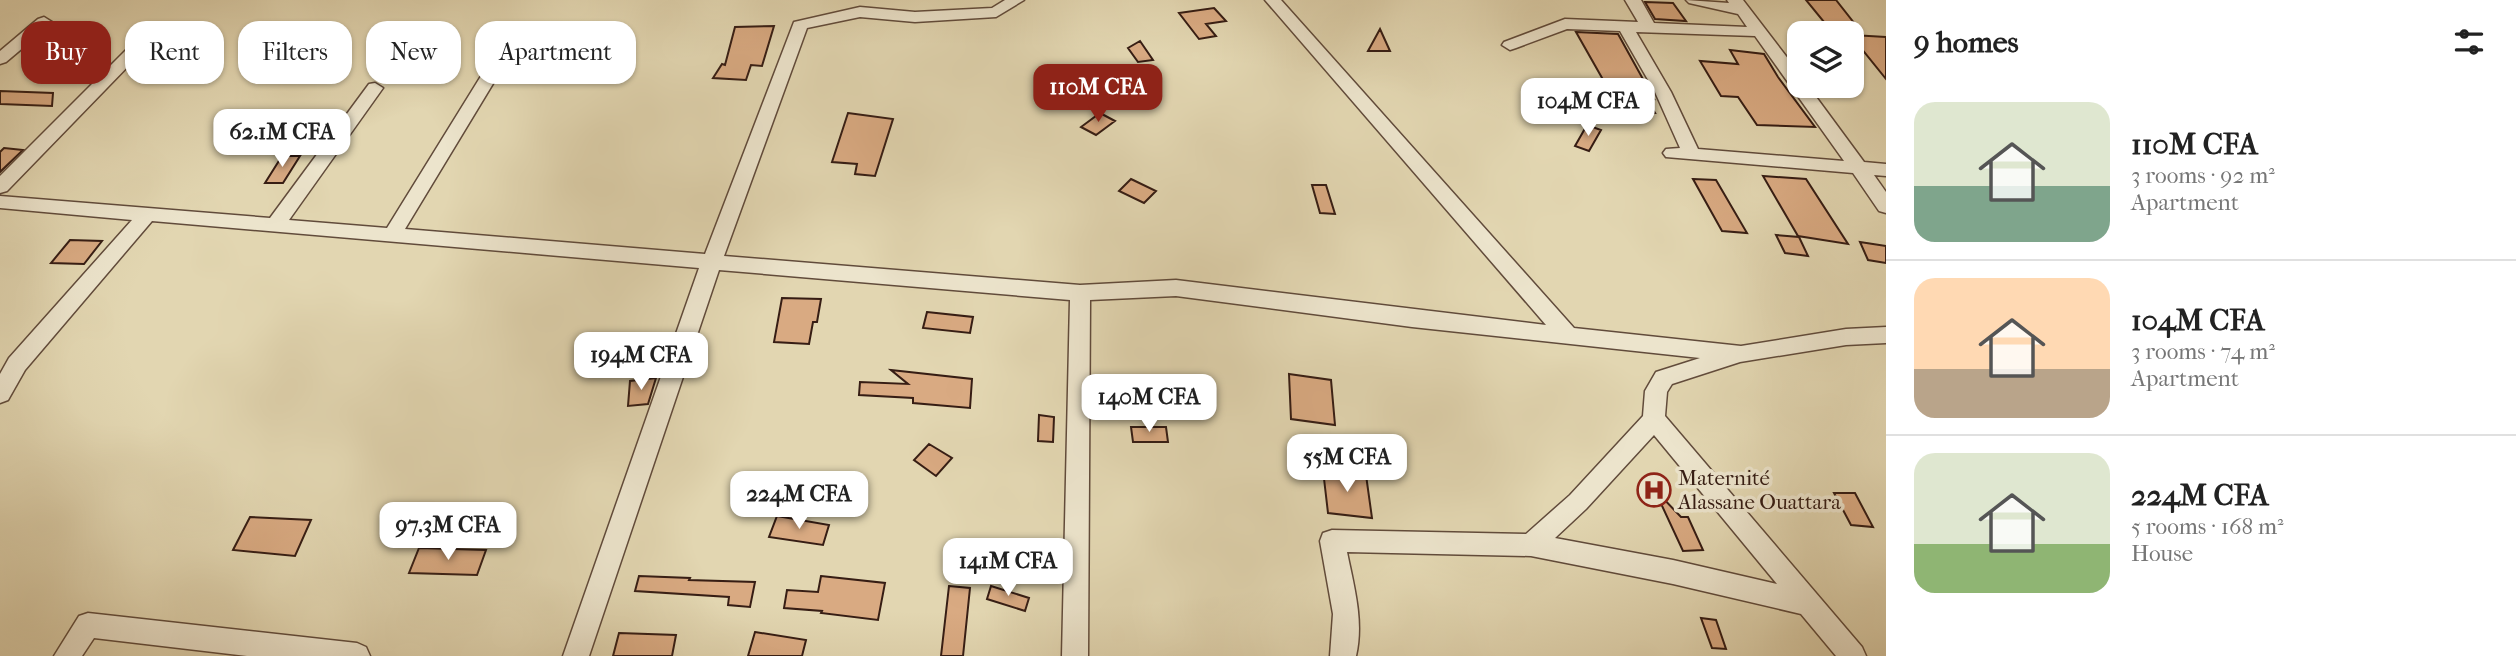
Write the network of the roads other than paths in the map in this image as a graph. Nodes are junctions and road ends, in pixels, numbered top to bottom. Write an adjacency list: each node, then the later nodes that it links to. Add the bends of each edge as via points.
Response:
1 (1016, 0): 25 (street, via 996,12 915,17 860,12 800,25)
2 (1273, 0): 28 (street)
3 (1633, 0): 7 (street)
4 (1693, 0): 5 (street)
5 (1738, 5): 8 (street)
6 (1624, 25): 7 (street); 10 (street, via 1565,24); 17 (street, via 1663,92 1681,153)
7 (1649, 27): 8 (street)
8 (1762, 32): 13 (street)
9 (21, 41): 11 (street)
10 (1510, 45)
11 (0, 59)
12 (125, 61): 19 (street)
13 (1787, 67)
14 (484, 84): 24 (street)
15 (375, 88): 23 (street)
16 (1809, 98): 17 (street)
17 (1859, 168): 18 (street); 21 (street)
18 (1886, 170)
19 (0, 187)
20 (0, 202): 22 (street)
21 (1886, 206)
22 (148, 215): 23 (street); 30 (street, via 17,365)
23 (275, 225): 24 (street)
24 (392, 235): 25 (street)
25 (709, 262): 26 (street); 36 (street)
26 (1080, 293): 28 (street, via 1176,288); 37 (street)
27 (1886, 335): 29 (street)
28 (1568, 336): 29 (street)
29 (1741, 354): 31 (street, via 1664,378 1656,391)
30 (0, 394)
31 (1654, 419): 32 (street, via 1578,502); 33 (street)
32 (1531, 545): 33 (street); 38 (street, via 1332,541 1346,620)
33 (1810, 604): 39 (street)
34 (67, 656): 35 (street, via 88,625)
35 (357, 656)
36 (576, 656)
37 (1075, 656)
38 (1343, 656)
39 (1853, 656)

